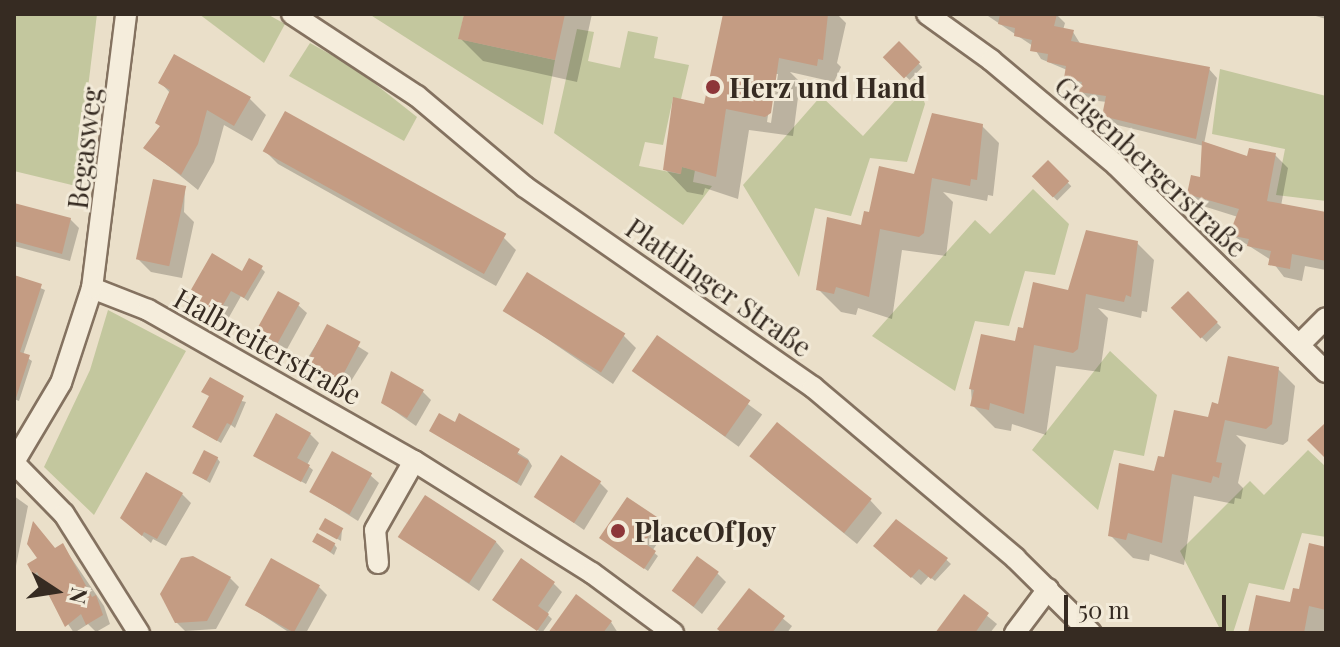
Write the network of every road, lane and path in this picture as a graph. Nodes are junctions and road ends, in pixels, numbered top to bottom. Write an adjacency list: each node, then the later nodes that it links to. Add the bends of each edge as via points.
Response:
1 (126, 14): 4 (street, Begasweg)
2 (293, 14): 11 (street, Plattlinger Straße, via 417,96 525,187 813,387)
3 (927, 14): 6 (street, Geigenbergerstraße, via 991,60 1116,165)
4 (92, 288): 8 (street, Halbreiterstraße, via 187,332); 9 (street, Begasweg, via 61,383)
5 (1326, 318): 6 (street)
6 (1299, 345): 7 (street, Geigenbergerstraße)
7 (1326, 372)
8 (414, 461): 10 (street, via 375,530); 13 (street, Halbreiterstraße, via 592,573)
9 (14, 462): 12 (street, via 64,514)
10 (378, 563)
11 (1048, 589): 14 (street); 15 (street, Plattlinger Straße)
12 (139, 633)
13 (673, 633)
14 (1015, 633)
15 (1091, 633)

